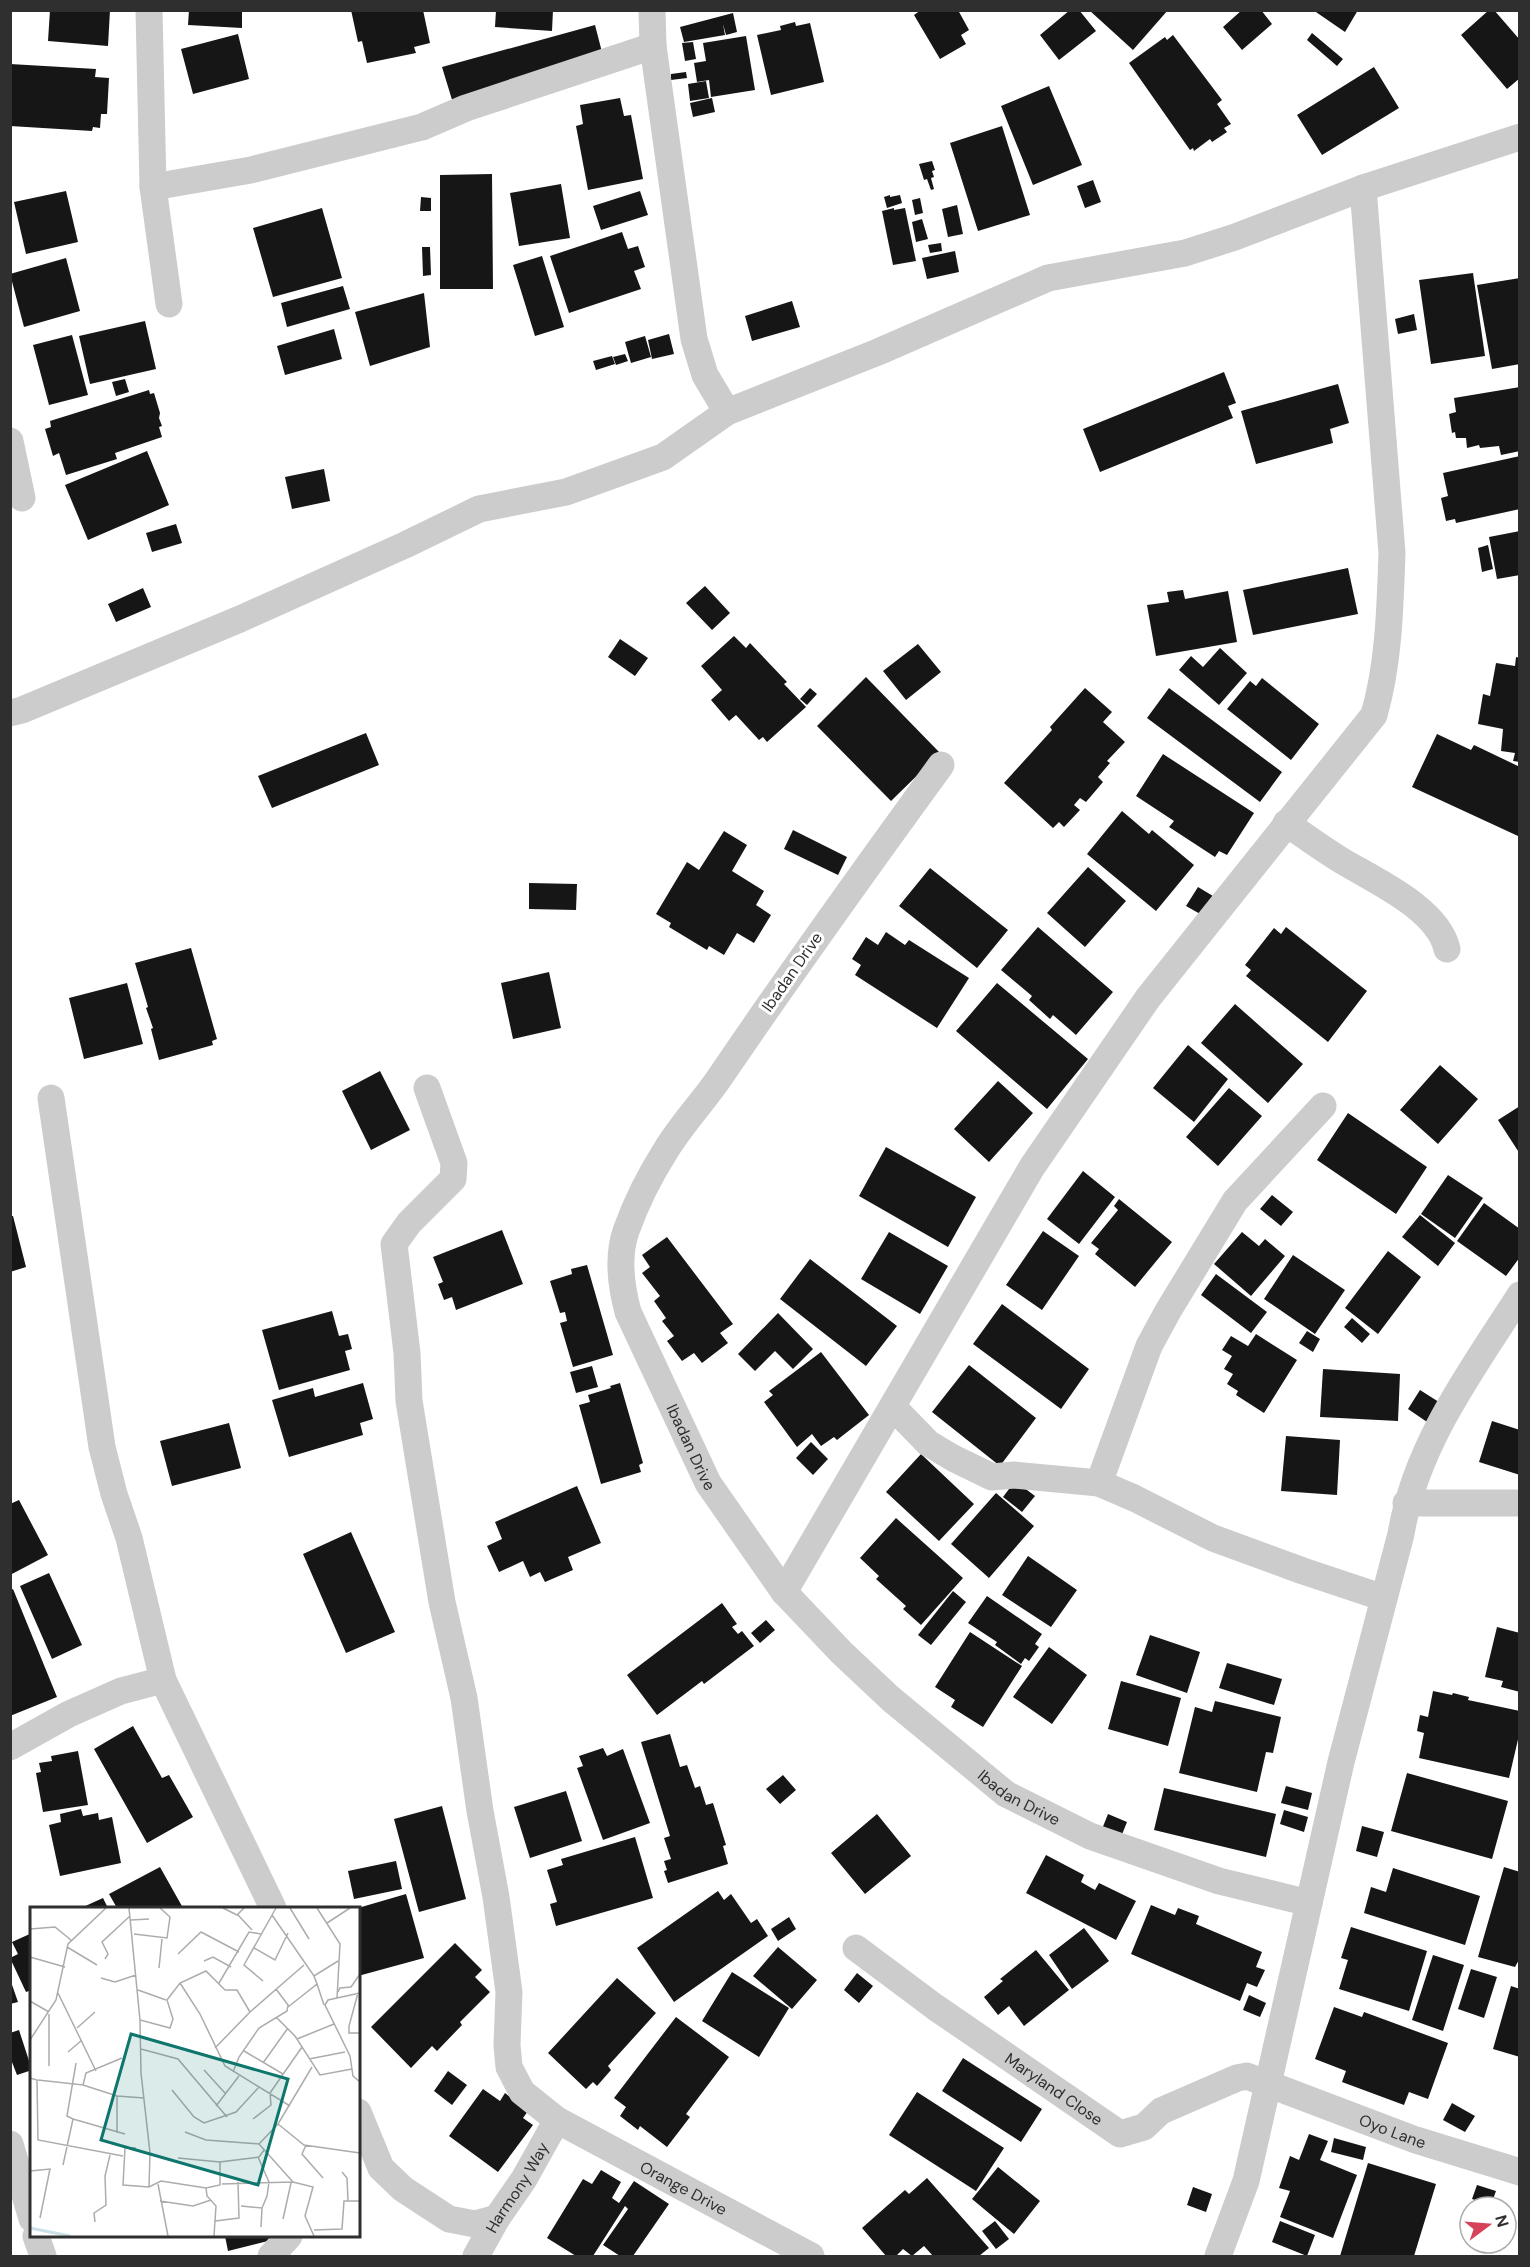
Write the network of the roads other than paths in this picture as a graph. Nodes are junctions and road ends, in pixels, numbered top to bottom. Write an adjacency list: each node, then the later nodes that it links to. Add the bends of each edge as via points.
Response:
1 (149, 10): 5 (street)
2 (652, 10): 3 (street)
3 (652, 46): 5 (street, via 466,108 422,127 251,170); 8 (street, via 694,339 705,375)
4 (1520, 137): 6 (street)
5 (153, 187): 7 (street)
6 (1363, 188): 8 (street, via 1185,253 1048,278); 13 (street, via 1392,553 1383,682 1374,716)
7 (169, 304)
8 (727, 412): 11 (street, via 663,457 566,492 478,509 240,619)
9 (10, 441): 10 (street)
10 (22, 498)
11 (10, 713)
12 (941, 765): 23 (street, Ibadan Drive, via 666,1149 625,1234 621,1284 628,1312 708,1482)
13 (1286, 823): 14 (street, via 1387,885 1422,912 1445,939); 19 (street, via 1148,998 1032,1167)
14 (1447, 949)
15 (427, 1088): 31 (street, Orange Drive, via 454,1163 453,1179 409,1223 394,1244 409,1401 498,1909 509,1992 509,2067 522,2092)
16 (51, 1098): 25 (street, via 102,1447 129,1538)
17 (1323, 1106): 20 (street, via 1235,1201 1168,1311 1149,1346)
18 (1520, 1295): 21 (street, via 1467,1375 1424,1455)
19 (893, 1407): 20 (street, via 928,1443 992,1477 1014,1475); 23 (street)
20 (1099, 1483): 24 (street, via 1213,1538)
21 (1406, 1503): 22 (street); 24 (street)
22 (1520, 1503)
23 (784, 1592): 27 (street, Ibadan Drive, via 891,1699 1006,1794 1090,1836 1219,1881)
24 (1384, 1598): 27 (street)
25 (163, 1680): 26 (street, via 121,1691); 28 (street)
26 (10, 1747)
27 (1309, 1903): 30 (street)
28 (273, 1907)
29 (856, 1948): 30 (street, Maryland Close, via 934,2007 1120,2134 1144,2127 1161,2111 1237,2078 1247,2076)
30 (1268, 2083): 35 (street, Oyo Lane, via 1416,2140); 44 (street, via 1246,2181)
31 (557, 2120): 37 (street, Harmony Way); 43 (street, Orange Drive)
32 (360, 2123): 34 (street)
33 (10, 2144): 36 (street)
34 (368, 2165): 37 (street, via 381,2168 403,2189 449,2219 475,2224)
35 (1520, 2172)
36 (30, 2212)
37 (497, 2218): 42 (street, Harmony Way)
38 (37, 2237): 40 (street)
39 (287, 2237): 41 (street)
40 (43, 2256)
41 (271, 2256)
42 (476, 2256)
43 (812, 2256)
44 (1218, 2256)

